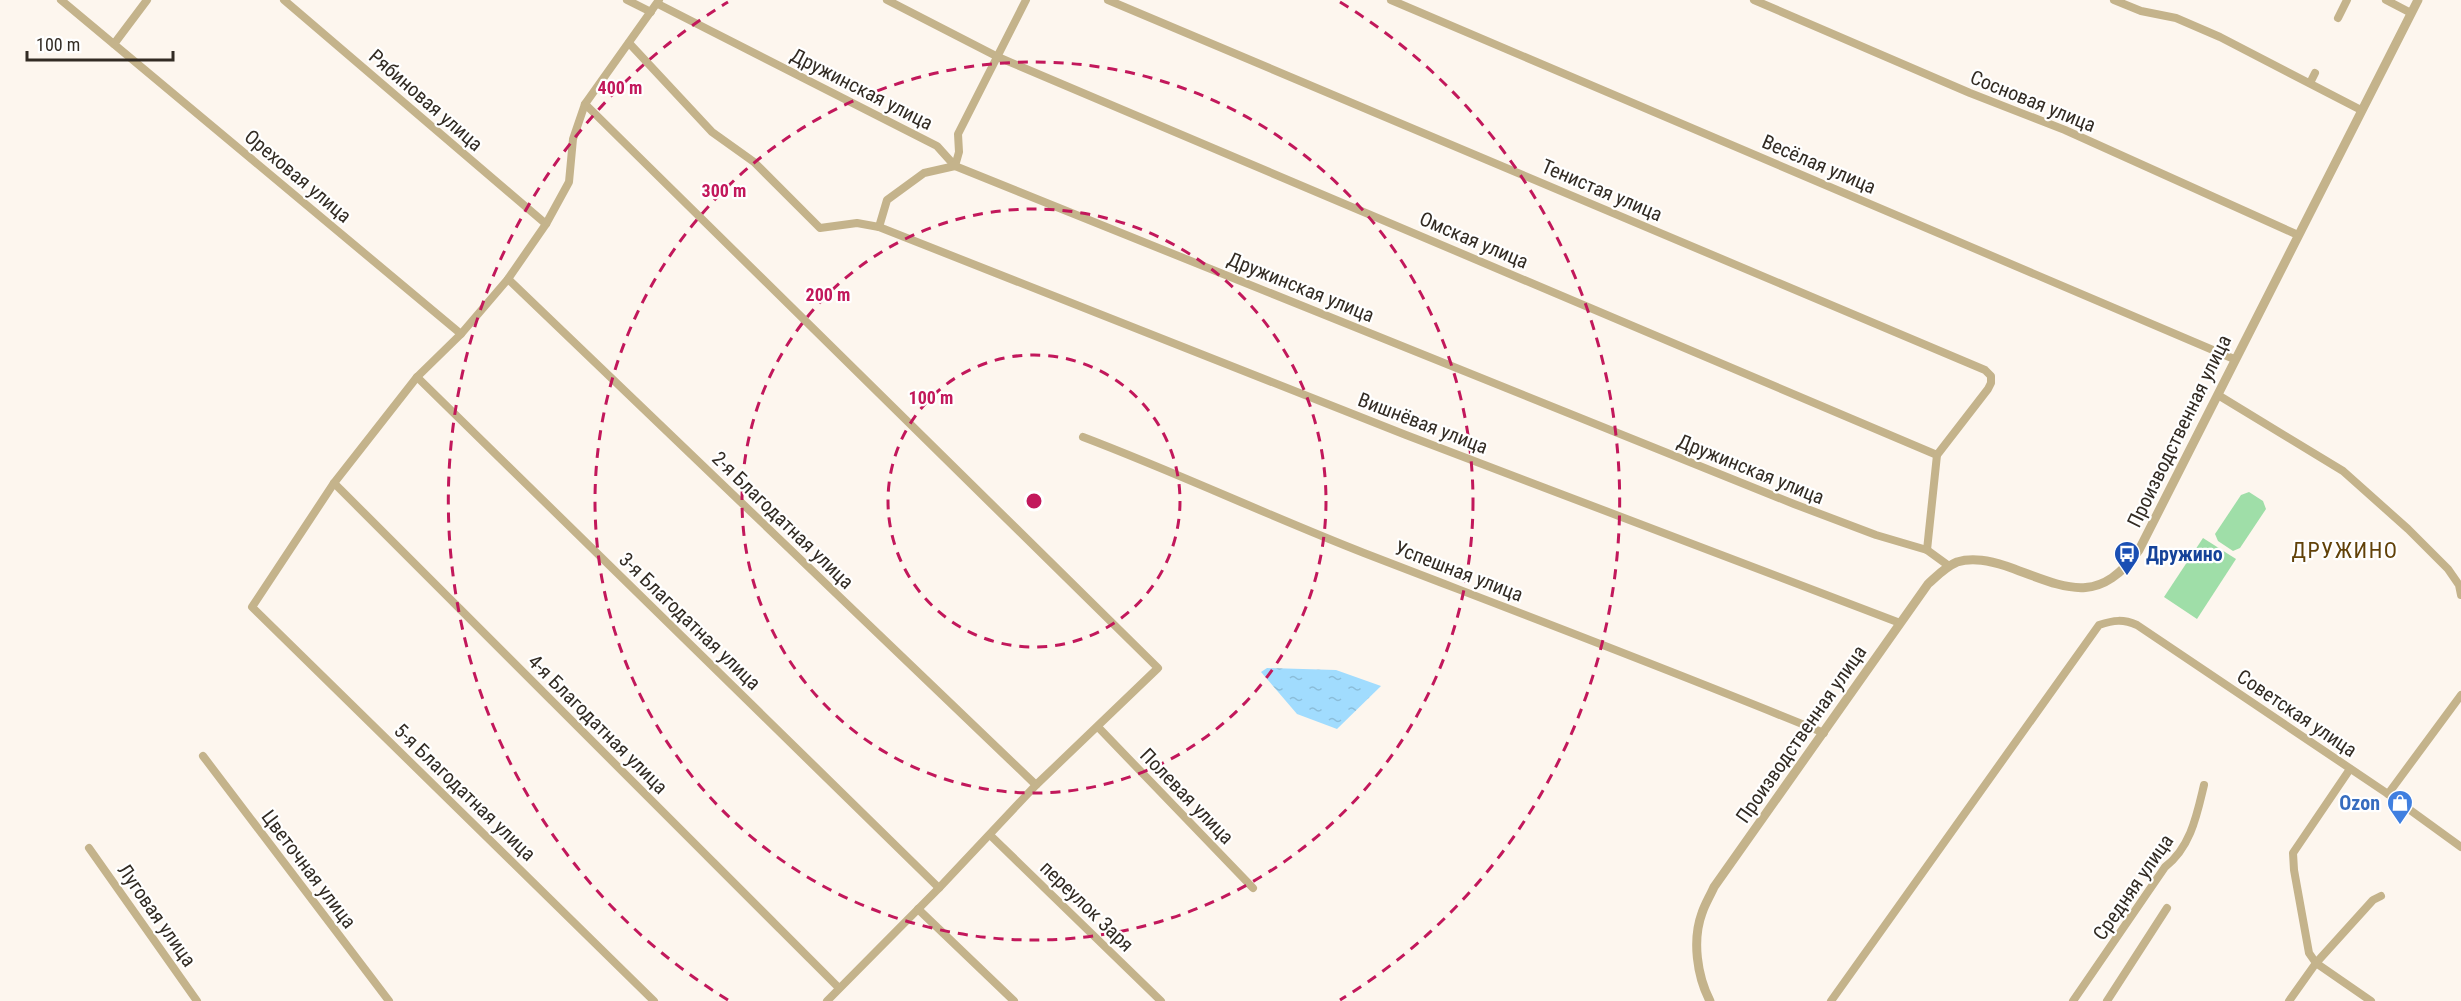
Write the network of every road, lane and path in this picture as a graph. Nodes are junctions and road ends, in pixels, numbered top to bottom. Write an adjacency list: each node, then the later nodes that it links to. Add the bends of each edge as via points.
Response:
1 (62, 0): 19 (street, Ореховая улица)
2 (147, 0): 19 (street)
3 (284, 0): 26 (street, Рябиновая улица)
4 (627, 0): 15 (street)
5 (887, 0): 20 (street, Омская улица)
6 (1026, 0): 20 (street)
7 (1108, 0): 35 (street, Тенистая улица, via 1985,370 1991,376 1988,389)
8 (1390, 0): 31 (street, Весёлая улица)
9 (1755, 0): 28 (street, Сосновая улица, via 2066,130)
10 (2114, 0): 22 (street, via 2141,11 2176,18)
11 (2347, 0): 17 (street)
12 (2386, 0): 16 (street)
13 (2418, 0): 16 (street, Производственная улица)
14 (658, 2): 15 (street); 25 (street, Дружинская улица, via 937,146)
15 (651, 12): 18 (street)
16 (2411, 13): 24 (street, Производственная улица)
17 (2338, 18)
18 (629, 43): 23 (street); 27 (street, Вишнёвая улица, via 712,132 754,162 820,228 857,223)
19 (114, 44): 30 (street, Ореховая улица)
20 (998, 57): 25 (street, via 958,134); 35 (street, Омская улица)
21 (2314, 73): 22 (street)
22 (2310, 83): 24 (street)
23 (585, 104): 26 (street, via 573,139 568,182); 42 (street, via 1158,668)
24 (2361, 110): 28 (street, Производственная улица)
25 (955, 166): 27 (street, via 924,173 887,201); 37 (street, Дружинская улица, via 1794,504)
26 (546, 224): 29 (street)
27 (879, 227): 40 (street, Вишнёвая улица, via 1406,435)
28 (2298, 235): 31 (street, Производственная улица)
29 (508, 279): 30 (street); 46 (street, 2-я Благодатная улица)
30 (461, 334): 32 (street)
31 (2234, 359): 33 (street, Производственная улица)
32 (417, 377): 36 (street); 52 (street, 3-я Благодатная улица)
33 (2218, 395): 38 (street, Производственная улица, via 2139,550 2125,570 2109,581 2092,588 2074,587 1992,561 1971,559); 39 (street, via 2343,471 2448,569)
34 (1083, 437): 43 (street, Успешная улица)
35 (1937, 455): 37 (street)
36 (334, 483): 58 (street, 4-я Благодатная улица); 61 (street, 5-я Благодатная улица, via 252,607)
37 (1927, 550): 38 (street, Дружинская улица)
38 (1948, 566): 40 (street, Производственная улица, via 1928,584)
39 (2461, 595)
40 (1900, 623): 43 (street, Производственная улица)
41 (2461, 695): 48 (street)
42 (1098, 727): 46 (street); 53 (street, Полевая улица)
43 (1824, 733): 65 (street, Производственная улица, via 1714,887 1701,914 1697,941 1700,975)
44 (203, 756): 60 (street, Цветочная улица)
45 (2350, 769): 48 (street, Советская улица); 57 (street, via 2293,853 2308,953); 66 (street, Советская улица, via 2137,625 2124,619 2099,625)
46 (1036, 784): 49 (street)
47 (2204, 785): 67 (street, Средняя улица, via 2194,826 2174,861)
48 (2388, 794): 50 (street, Советская улица)
49 (990, 835): 52 (street); 64 (street, переулок Заря)
50 (2461, 847)
51 (89, 848): 59 (street, Луговая улица)
52 (939, 888): 56 (street)
53 (1253, 888)
54 (2381, 896): 57 (street)
55 (2167, 908): 68 (street)
56 (918, 909): 58 (street); 63 (street)
57 (2316, 963): 69 (street); 70 (street)
58 (839, 988): 62 (street)
59 (197, 1001)
60 (389, 1001)
61 (654, 1001)
62 (827, 1001)
63 (1014, 1001)
64 (1161, 1001)
65 (1710, 1001)
66 (1831, 1001)
67 (2073, 1001)
68 (2107, 1001)
69 (2289, 1001)
70 (2371, 1001)

